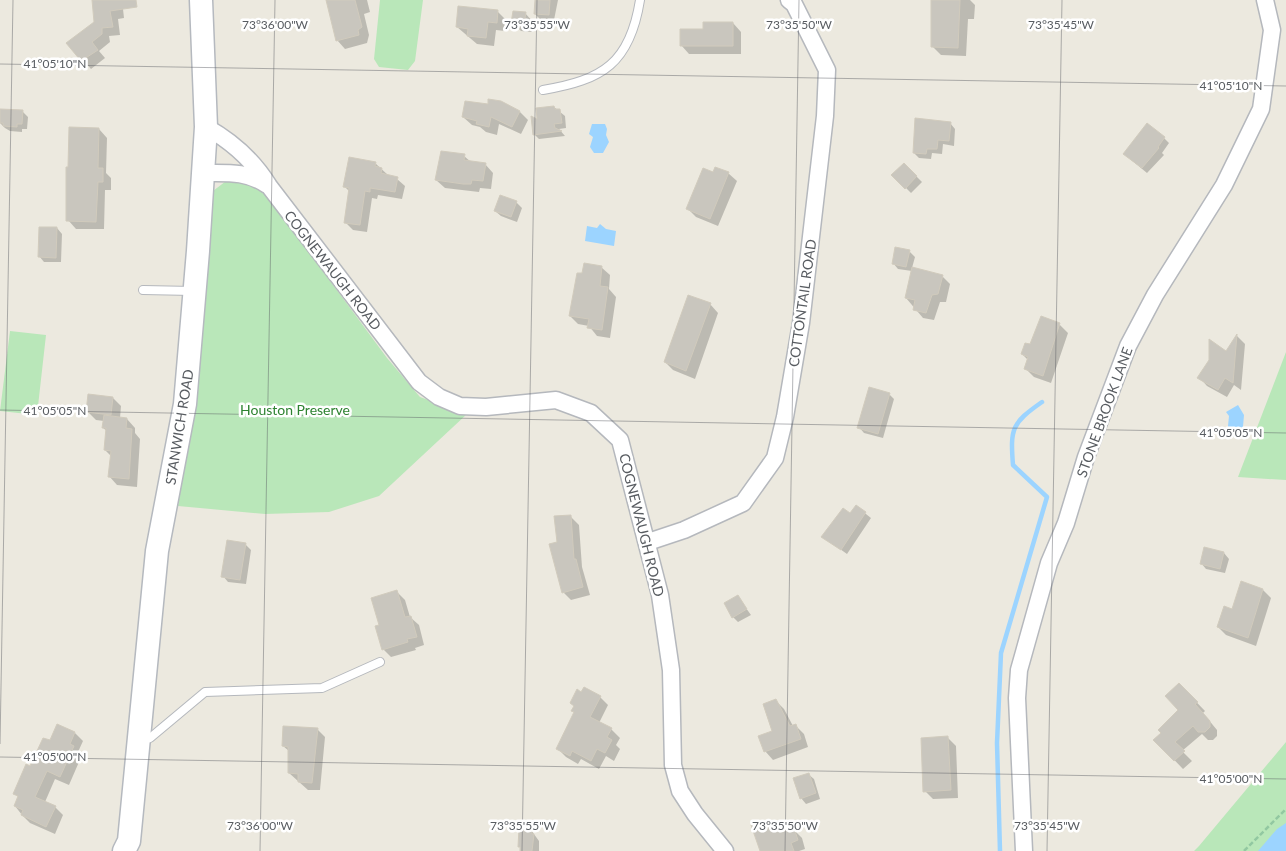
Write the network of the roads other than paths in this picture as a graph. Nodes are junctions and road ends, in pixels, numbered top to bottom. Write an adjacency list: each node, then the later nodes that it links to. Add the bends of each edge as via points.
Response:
1 (201, 0): 6 (street, STANWICH ROAD)
2 (640, 0): 5 (lane, via 631,37 617,60 602,73 574,85)
3 (789, 0): 11 (street, COTTONTAIL ROAD, via 827,70 825,116 801,324 775,458 743,503 684,530)
4 (1265, 0): 16 (street, STONE BROOK LANE, via 1272,30 1261,109 1224,185 1155,295 1128,346 1086,457 1066,523 1048,563 1018,670)
5 (543, 90)
6 (206, 127): 7 (street, STANWICH ROAD); 8 (street, COGNEWAUGH ROAD, via 240,150)
7 (204, 173): 8 (street, COGNEWAUGH ROAD, via 236,172); 10 (street, STANWICH ROAD)
8 (269, 186): 11 (street, COGNEWAUGH ROAD, via 419,382 439,397 460,406 486,407 556,400 591,413 620,440)
9 (143, 290): 10 (lane)
10 (194, 291): 13 (street, STANWICH ROAD, via 185,404 157,551)
11 (648, 542): 15 (street, COGNEWAUGH ROAD, via 671,670 673,765 680,790)
12 (380, 662): 13 (lane, via 322,688 205,692 150,738)
13 (139, 740): 14 (street, STANWICH ROAD, via 129,840)
14 (124, 851)
15 (725, 851)
16 (1024, 851)

